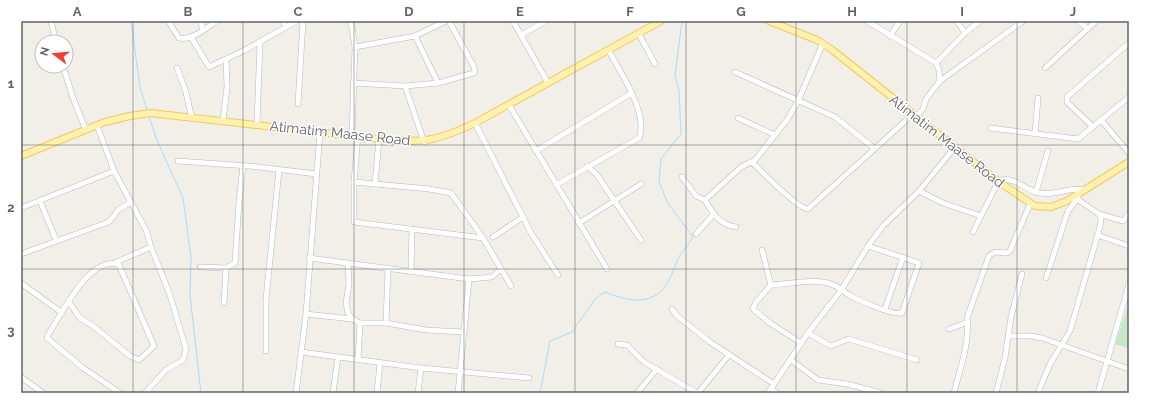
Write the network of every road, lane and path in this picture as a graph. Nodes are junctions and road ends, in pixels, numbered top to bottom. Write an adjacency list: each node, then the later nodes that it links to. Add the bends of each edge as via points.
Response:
1 (51, 21): 26 (street)
2 (168, 21): 31 (street, via 179,38)
3 (200, 21): 23 (street)
4 (218, 21): 23 (street)
5 (283, 21): 22 (street)
6 (297, 21): 22 (street)
7 (303, 21): 53 (street)
8 (351, 21): 35 (street)
9 (446, 21): 29 (street)
10 (449, 21): 46 (street, via 475,71)
11 (512, 21): 28 (street)
12 (546, 21): 28 (street)
13 (661, 21): 27 (main road, Atimatim Maase Road)
14 (769, 21): 34 (main road, Atimatim Maase Road)
15 (867, 21): 30 (street)
16 (900, 21): 30 (street)
17 (957, 21): 25 (street)
18 (980, 21): 25 (street)
19 (1023, 21): 44 (street)
20 (1078, 21): 24 (street)
21 (1096, 21): 24 (street)
22 (286, 27): 32 (street)
23 (203, 29): 31 (street)
24 (1088, 29): 41 (street)
25 (965, 33): 38 (street)
26 (54, 34)
27 (639, 34): 36 (main road, Atimatim Maase Road); 39 (street)
28 (521, 35): 47 (street)
29 (415, 36): 35 (street); 46 (street)
30 (890, 36): 38 (street)
31 (191, 37): 37 (street, via 208,67)
32 (260, 42): 37 (street); 61 (street)
33 (1129, 42): 63 (street, via 1067,97 1067,102)
34 (823, 44): 52 (street); 55 (main road, Atimatim Maase Road)
35 (355, 47): 45 (street)
36 (609, 51): 47 (main road, Atimatim Maase Road); 49 (street)
37 (226, 59): 59 (street)
38 (936, 63): 44 (street)
39 (655, 64)
40 (177, 68): 56 (street)
41 (1045, 68)
42 (734, 72): 52 (street)
43 (66, 74): 65 (street)
44 (940, 81): 55 (street, via 926,99 923,109)
45 (353, 83): 48 (street); 69 (street)
46 (438, 83): 48 (street)
47 (548, 83): 54 (main road, Atimatim Maase Road)
48 (405, 86): 71 (street)
49 (632, 93): 74 (street); 79 (street, via 640,118 640,138)
50 (1129, 97): 58 (street)
51 (1038, 98): 68 (street)
52 (798, 101): 67 (street); 73 (street, via 834,117)
53 (298, 104)
54 (509, 105): 60 (main road, Atimatim Maase Road); 74 (street)
55 (914, 115): 72 (main road, Atimatim Maase Road); 73 (street)
56 (192, 118): 59 (main road, Atimatim Maase Road); 62 (main road, Atimatim Maase Road, via 150,113 118,118)
57 (738, 118): 67 (street)
58 (1101, 120): 63 (street); 76 (street)
59 (224, 121): 61 (main road, Atimatim Maase Road)
60 (475, 123): 71 (main road, Atimatim Maase Road, via 453,134); 108 (street)
61 (257, 124): 66 (main road, Atimatim Maase Road)
62 (97, 125): 65 (main road, Atimatim Maase Road); 85 (street)
63 (1093, 127): 68 (street, via 1078,139)
64 (992, 128): 68 (street)
65 (86, 130): 77 (main road, Atimatim Maase Road)
66 (320, 132): 69 (main road, Atimatim Maase Road); 86 (street)
67 (775, 134): 80 (street)
68 (1035, 134)
69 (355, 136): 70 (main road, Atimatim Maase Road); 89 (street)
70 (379, 139): 71 (main road, Atimatim Maase Road); 91 (street)
71 (424, 142)
72 (955, 146): 90 (main road, Atimatim Maase Road); 95 (street)
73 (874, 148): 80 (street, via 812,206 805,209)
74 (536, 151): 93 (street)
75 (1048, 151): 96 (street)
76 (1129, 153)
77 (21, 156)
78 (178, 161): 82 (street)
79 (598, 161): 83 (street); 87 (street)
80 (752, 162): 99 (street, via 742,167)
81 (1129, 162): 94 (main road, Atimatim Maase Road)
82 (243, 166): 84 (street); 129 (street, via 236,263)
83 (587, 166): 87 (street); 93 (street)
84 (279, 170): 86 (street); 160 (street, via 266,299)
85 (114, 171): 98 (street); 101 (street)
86 (317, 174): 125 (street)
87 (597, 175): 100 (street)
88 (682, 177): 99 (street, via 696,196)
89 (354, 182): 91 (street); 111 (street, via 354,222)
90 (998, 182): 96 (street, via 1003,179 1013,180); 102 (main road, Atimatim Maase Road); 107 (street)
91 (375, 184): 116 (street, via 452,193)
92 (641, 184): 100 (street)
93 (556, 185): 109 (street)
94 (1085, 190): 96 (street, via 1077,188 1051,194); 97 (main road, Atimatim Maase Road)
95 (918, 191): 107 (street); 119 (street, via 883,226)
96 (1036, 192)
97 (1076, 197): 102 (main road, Atimatim Maase Road, via 1051,207 1042,208); 104 (street); 136 (street, via 1068,212)
98 (40, 200): 103 (street); 117 (street)
99 (705, 200): 106 (street)
100 (615, 201): 109 (street); 118 (street)
101 (131, 202): 117 (street, via 118,210 110,221); 121 (street, via 146,230)
102 (1030, 204): 150 (street, via 1010,251 995,252 989,256 969,310)
103 (21, 208)
104 (1100, 214): 105 (street, via 1123,221); 114 (street)
105 (1129, 214)
106 (713, 215): 110 (street, via 729,226); 113 (street)
107 (981, 216): 112 (street)
108 (523, 217): 115 (street); 135 (street)
109 (579, 223): 132 (street)
110 (736, 227)
111 (412, 229): 116 (street); 133 (street)
112 (973, 232)
113 (696, 234)
114 (1097, 235): 120 (street); 159 (street, via 1070,331)
115 (493, 237)
116 (483, 238): 131 (street)
117 (56, 240): 123 (street)
118 (641, 240)
119 (868, 246): 124 (street); 142 (street)
120 (1129, 246)
121 (151, 247): 126 (street); 178 (street, via 170,295 186,352 183,360 166,370)
122 (762, 250): 140 (street)
123 (21, 254)
124 (903, 257): 145 (street); 145 (street, via 916,261 919,266 902,313)
125 (309, 258): 127 (street); 148 (street)
126 (114, 263): 143 (street, via 95,269 83,279); 143 (street, via 119,265 154,346 149,352 139,360 130,356 80,318)
127 (348, 264): 130 (street); 149 (street, via 349,284 346,303)
128 (200, 267): 129 (street)
129 (226, 268): 144 (street)
130 (388, 269): 133 (street); 152 (street)
131 (501, 269): 137 (street, via 492,277); 141 (street)
132 (607, 270)
133 (411, 271): 137 (street)
134 (1022, 274): 156 (street)
135 (558, 275)
136 (1046, 278)
137 (469, 279): 154 (street)
138 (21, 283): 147 (street)
139 (1129, 284): 167 (street)
140 (771, 285): 142 (street, via 821,282); 157 (street, via 753,308 770,323)
141 (511, 286)
142 (842, 289): 145 (street, via 851,296); 155 (street)
143 (69, 302): 147 (street)
144 (224, 303)
145 (885, 309)
146 (672, 310): 162 (street)
147 (62, 313): 177 (street, via 48,335 49,341)
148 (306, 314): 149 (street); 161 (street)
149 (352, 319): 151 (street)
150 (968, 322): 153 (street); 188 (street, via 966,345)
151 (360, 323): 152 (street); 164 (street)
152 (386, 323): 154 (street, via 426,330)
153 (949, 329)
154 (464, 332): 172 (street)
155 (808, 334): 157 (street); 166 (street, via 829,345 835,346 849,340)
156 (1009, 336): 159 (street, via 1034,337); 189 (street)
157 (801, 343): 165 (street)
158 (618, 344): 170 (street, via 627,345 644,362)
159 (1061, 345): 167 (street); 190 (street)
160 (266, 351)
161 (301, 352): 163 (street); 179 (street)
162 (728, 355): 175 (street); 185 (street)
163 (338, 357): 164 (street); 180 (street)
164 (358, 360): 168 (street)
165 (791, 360): 175 (street); 187 (street, via 818,380)
166 (917, 360)
167 (1106, 360): 171 (street); 191 (street)
168 (380, 363): 169 (street); 181 (street)
169 (421, 368): 172 (street); 182 (street)
170 (657, 369): 184 (street); 185 (street)
171 (1129, 369)
172 (461, 371): 174 (street); 183 (street)
173 (21, 377): 176 (street)
174 (529, 378)
175 (771, 389): 186 (street)
176 (43, 393)
177 (120, 393)
178 (145, 393)
179 (296, 393)
180 (333, 393)
181 (377, 393)
182 (418, 393)
183 (458, 393)
184 (637, 393)
185 (698, 393)
186 (777, 393)
187 (881, 393)
188 (954, 393)
189 (996, 393)
190 (1038, 393)
191 (1098, 393)

